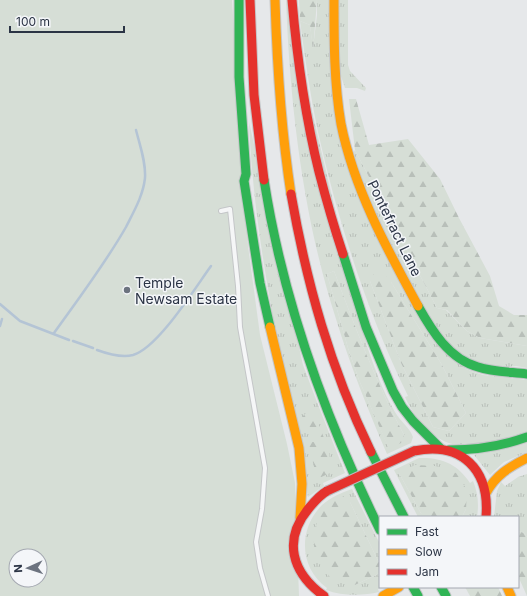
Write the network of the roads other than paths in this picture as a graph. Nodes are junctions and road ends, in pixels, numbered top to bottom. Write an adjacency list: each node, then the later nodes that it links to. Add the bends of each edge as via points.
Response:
1 (239, 0): 7 (main road, via 239,76 246,174)
2 (250, 0): 17 (main road, via 255,109 262,167 289,295 315,377)
3 (275, 0): 14 (main road, via 280,97 291,193 315,306 338,375 360,428)
4 (292, 0): 11 (main road, via 304,100 315,157 356,298 378,358 402,407 418,428)
5 (334, 0): 9 (main road, Pontefract Lane, via 334,59 340,115 352,164 375,224 413,296 445,346 461,360 480,369)
6 (230, 52): 7 (main road, via 239,171)
7 (244, 181): 16 (main road, via 260,283 299,448 302,484)
8 (221, 211): 21 (lane, via 230,208 240,327 265,468 256,542)
9 (527, 374)
10 (527, 437): 11 (main road, via 494,448 460,451)
11 (443, 449): 13 (main road, via 468,461 476,469); 16 (main road, bridge, via 424,448 414,451 327,491 317,498)
12 (527, 458): 13 (main road, via 502,471)
13 (486, 493): 15 (main road)
14 (404, 516)
15 (486, 516)
16 (300, 518): 18 (main road, via 294,537 294,551)
17 (379, 528)
18 (301, 574): 20 (main road); 22 (main road, via 308,584)
19 (396, 588): 23 (main road)
20 (304, 589)
21 (268, 596)
22 (324, 596)
23 (383, 596)

